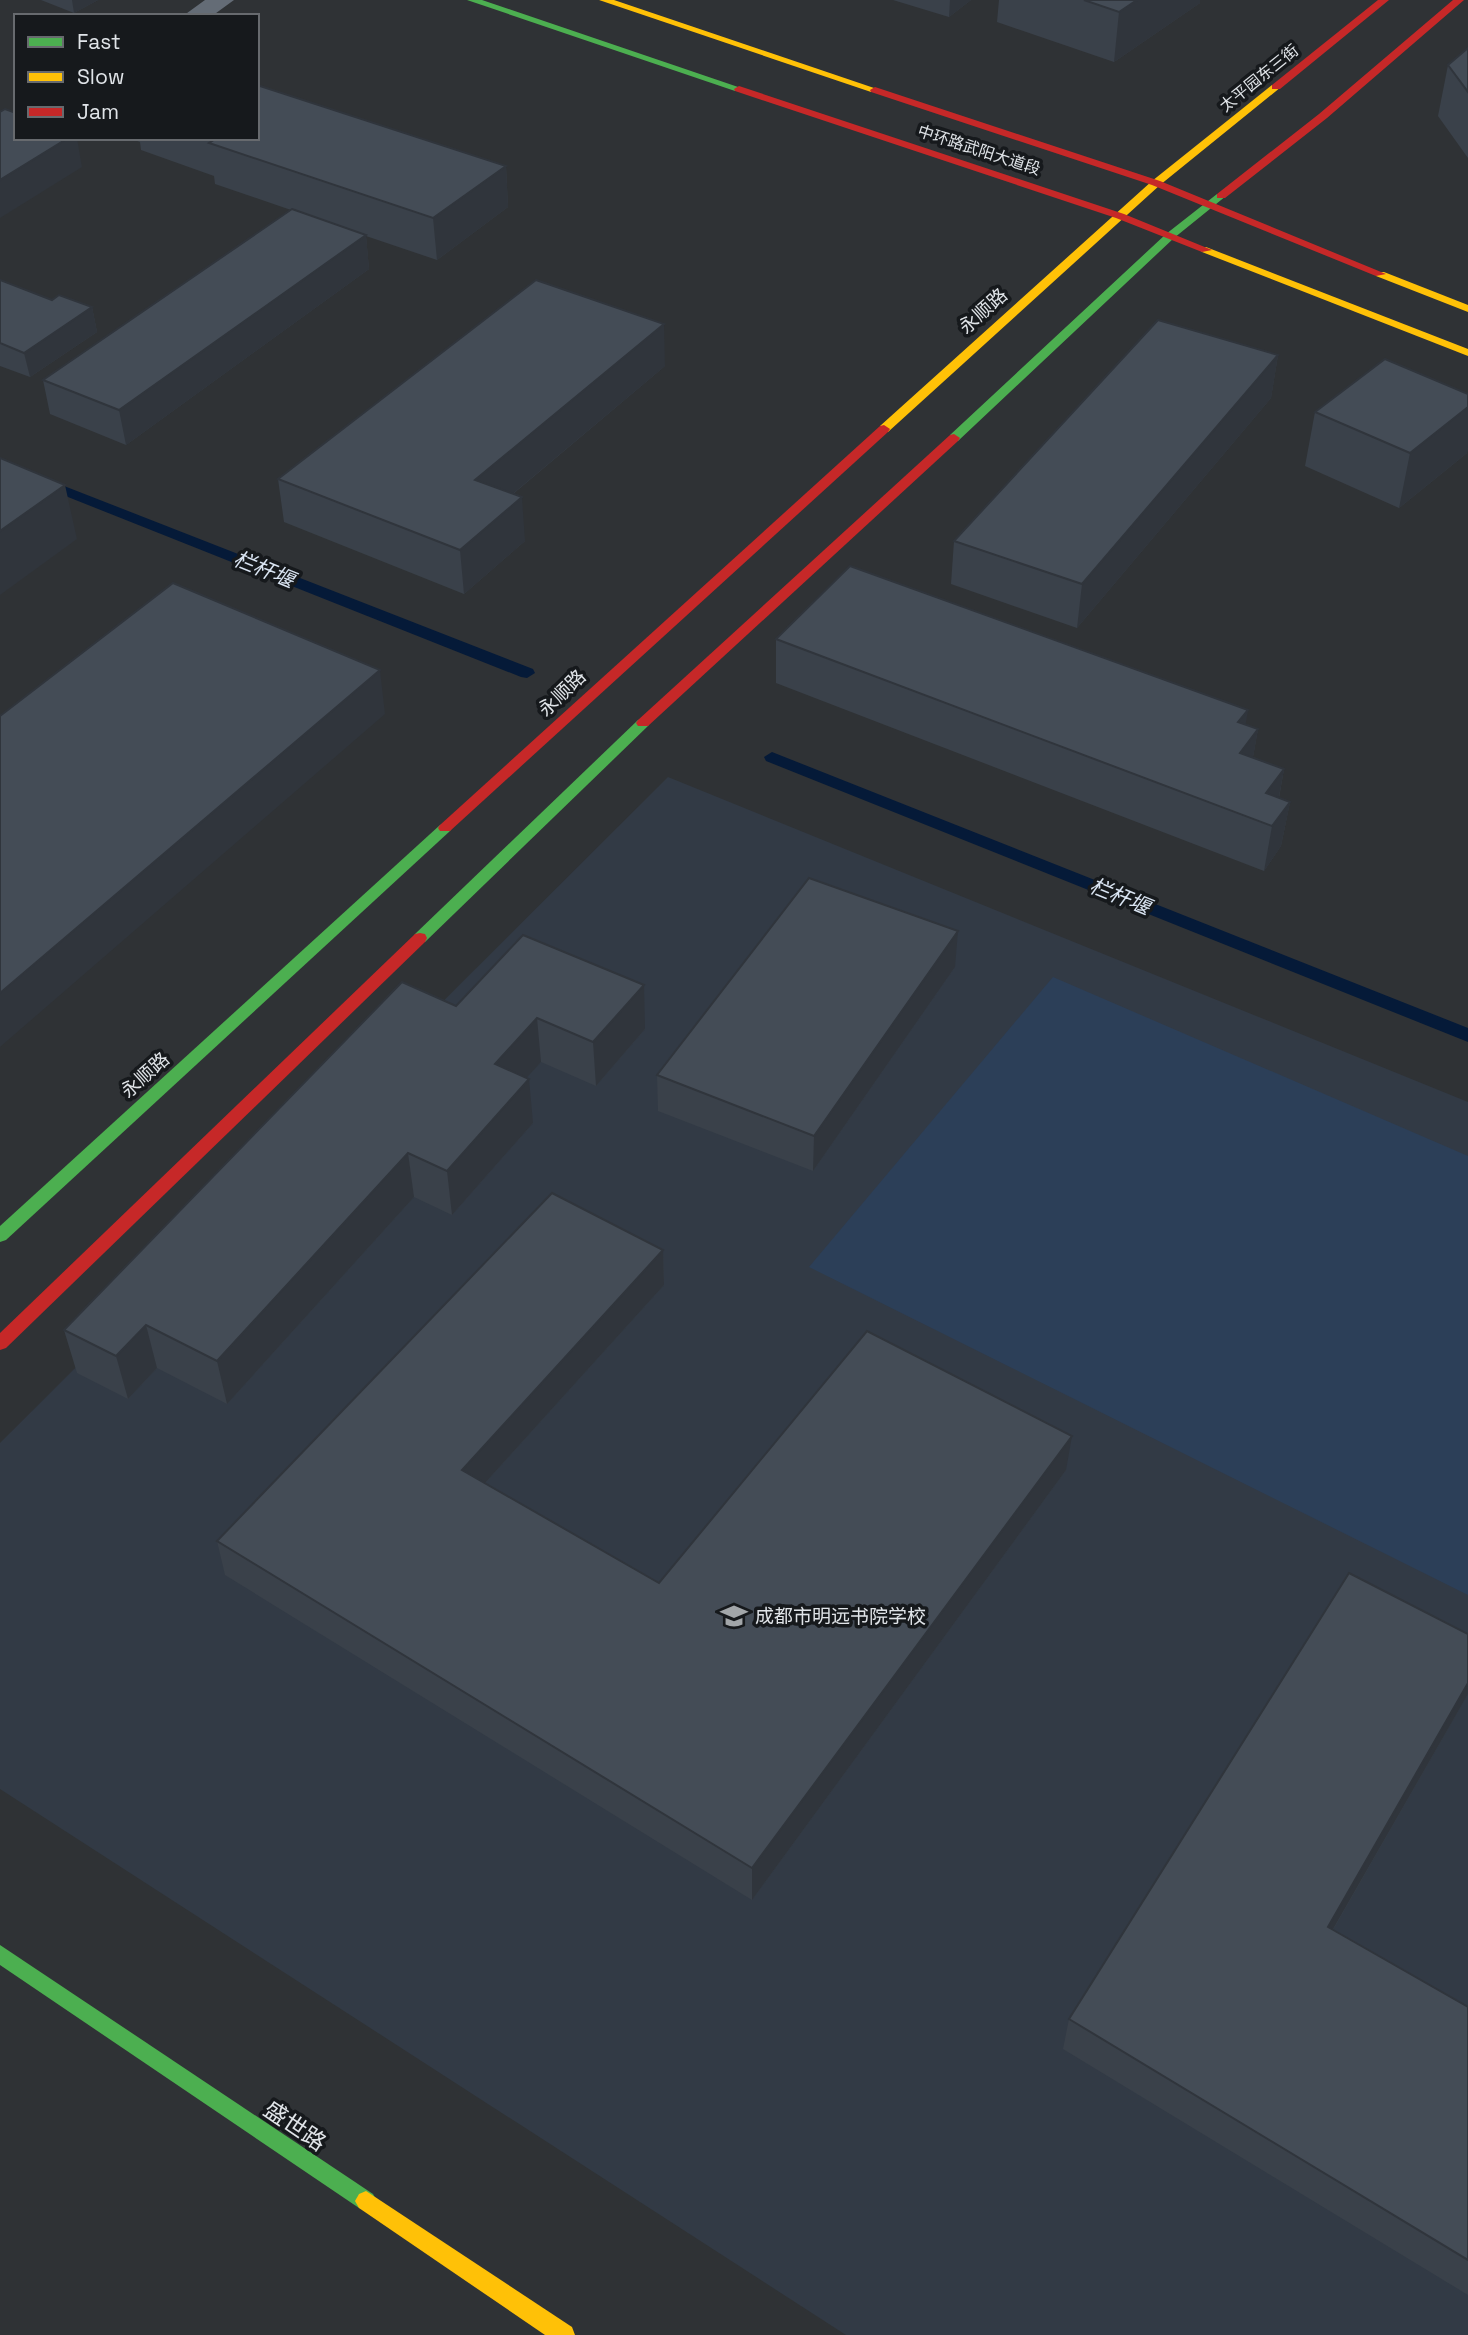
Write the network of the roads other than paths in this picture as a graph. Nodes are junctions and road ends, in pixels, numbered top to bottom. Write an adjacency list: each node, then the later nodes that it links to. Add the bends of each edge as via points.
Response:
1 (222, 0): 6 (street)
2 (472, 0): 9 (main road, 中环路武阳大道段)
3 (604, 0): 7 (main road, 中环路武阳大道段)
4 (1384, 0): 7 (main road, 太平园东三街)
5 (1459, 0): 8 (main road, via 1323,116)
6 (198, 14)
7 (1156, 183): 8 (main road, 中环路武阳大道段); 9 (main road, 永顺路)
8 (1209, 204): 10 (main road); 11 (main road, 中环路武阳大道段)
9 (1120, 216): 10 (main road, 中环路武阳大道段); 13 (main road, 永顺路)
10 (1170, 236): 12 (main road, 中环路武阳大道段); 14 (main road, via 672,695)
11 (1468, 309)
12 (1468, 353)
13 (0, 1236)
14 (0, 1343)
15 (0, 1954): 16 (main road, 盛世路)
16 (565, 2335)

